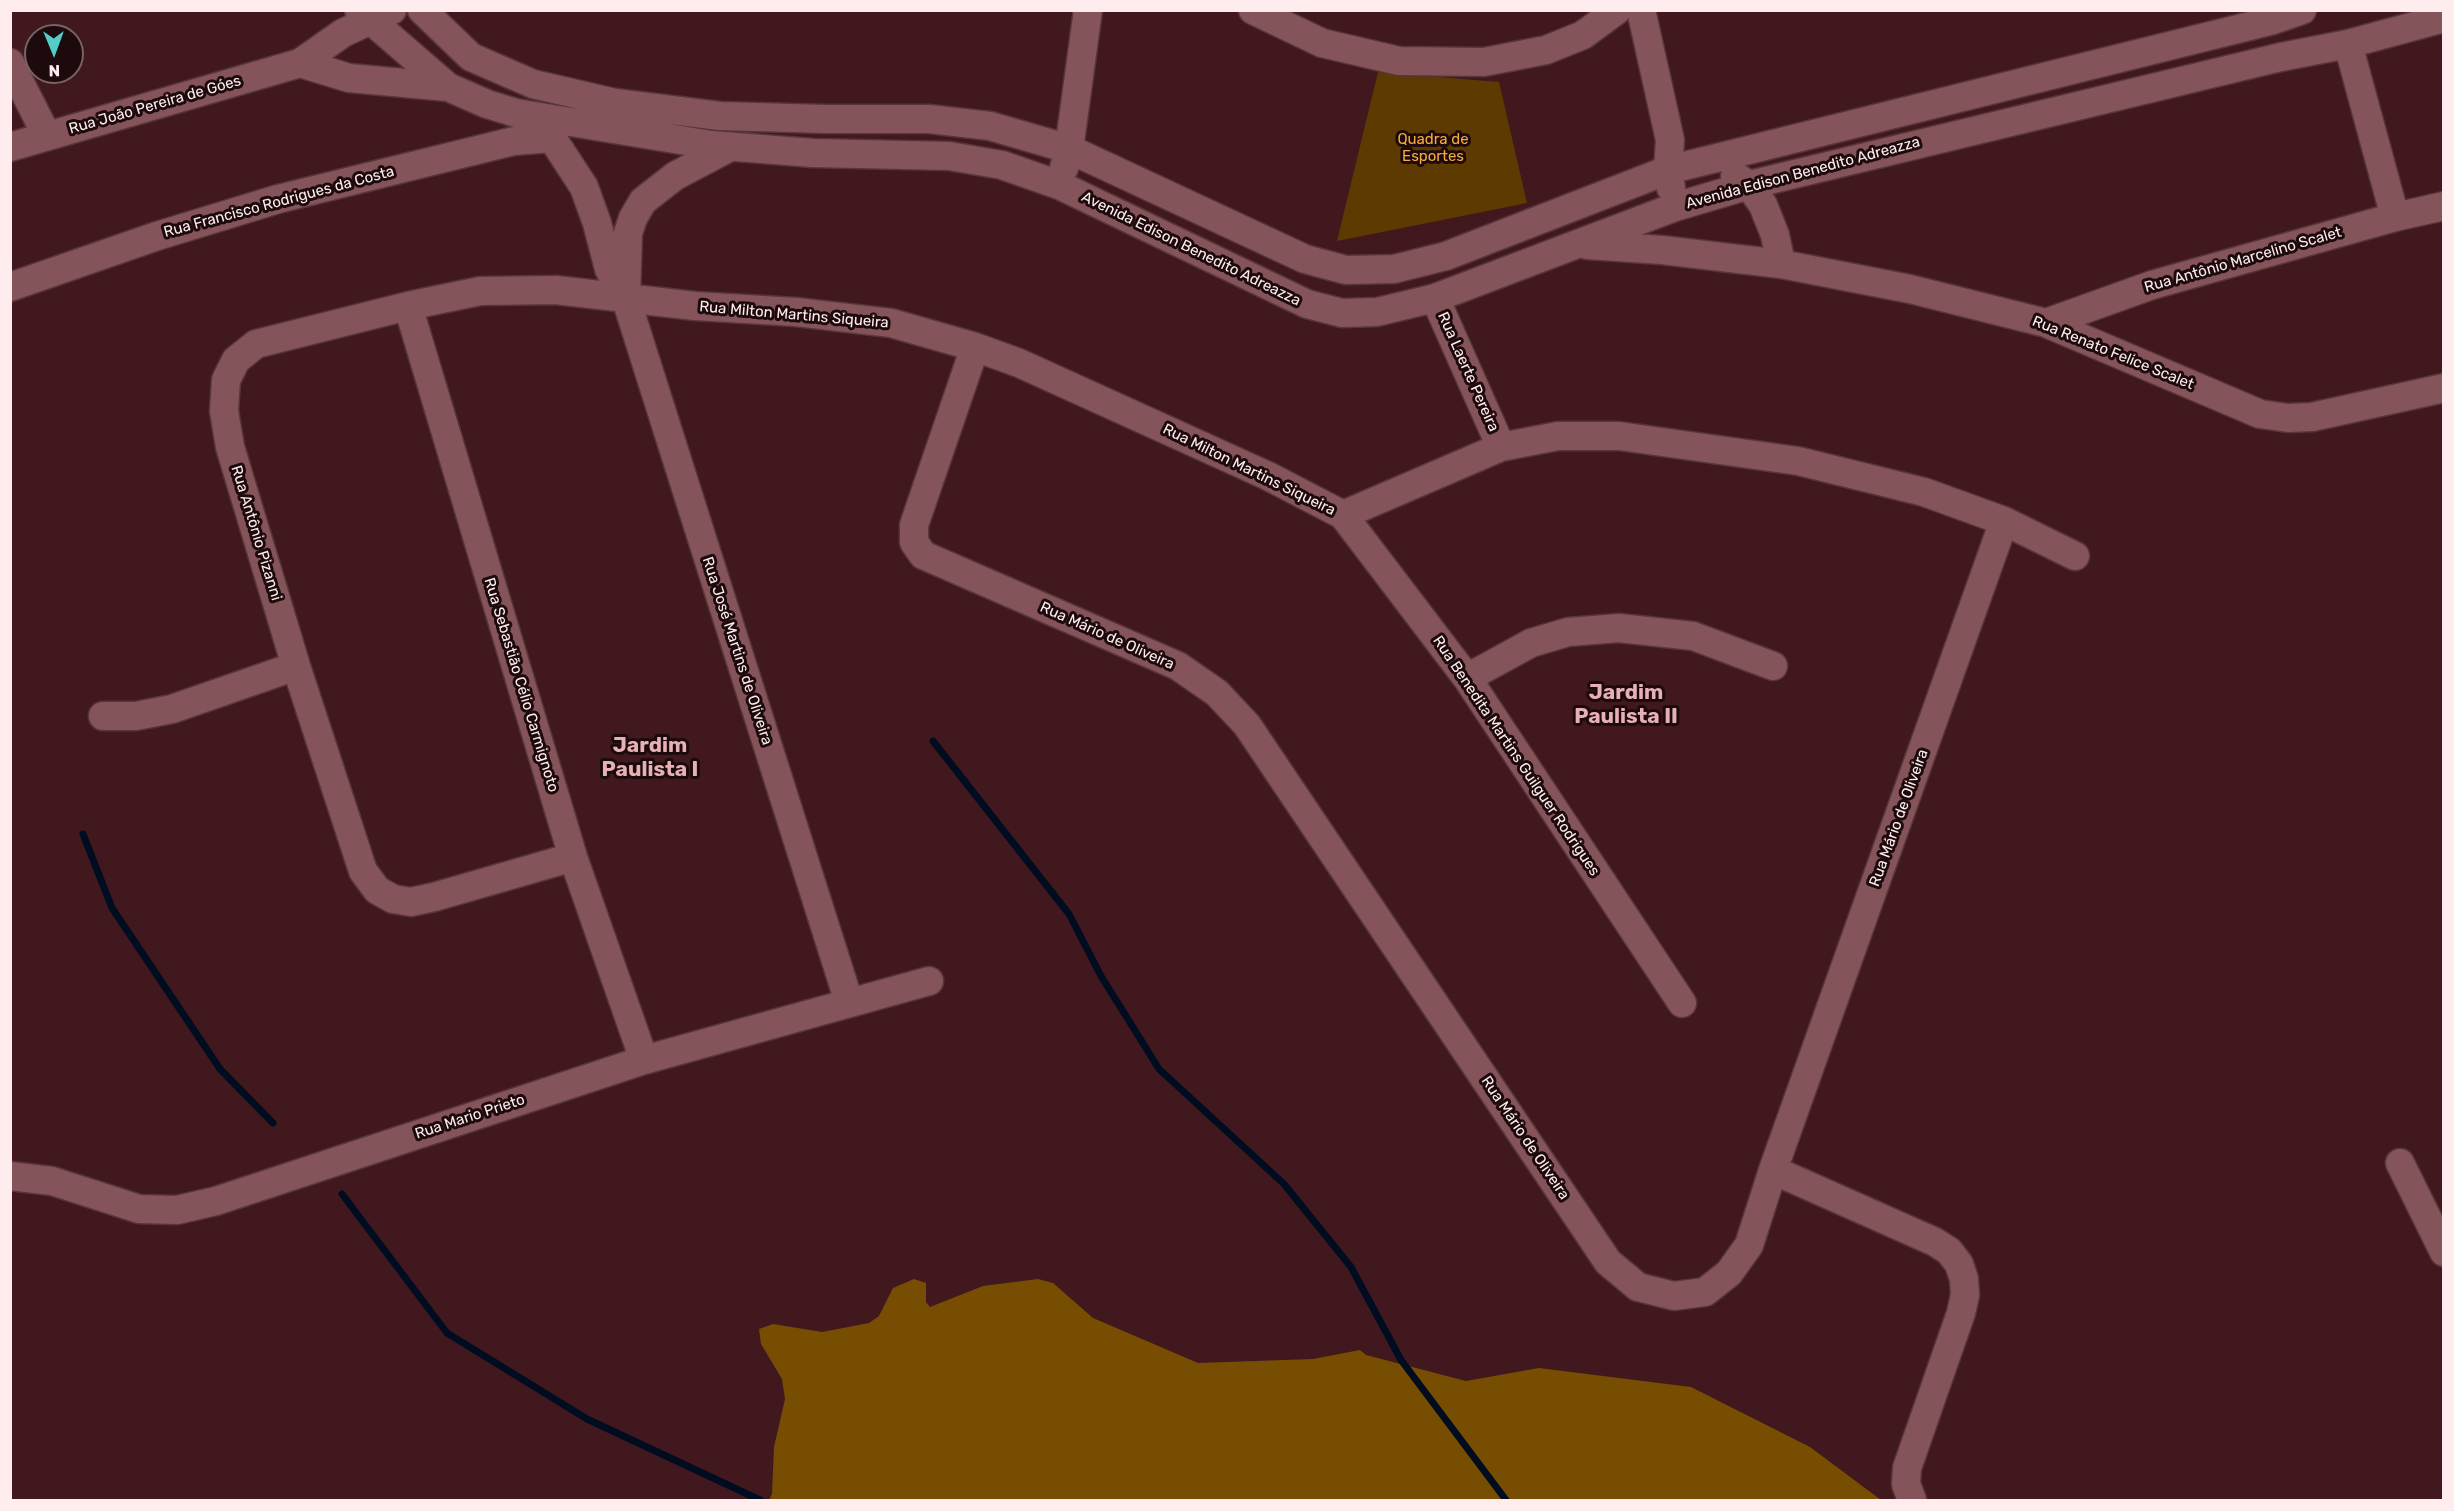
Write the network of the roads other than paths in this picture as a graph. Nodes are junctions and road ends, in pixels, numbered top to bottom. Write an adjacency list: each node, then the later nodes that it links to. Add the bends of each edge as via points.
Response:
1 (422, 10): 20 (street, via 471,57 533,84 615,103 720,116 928,119 990,126)
2 (1088, 10): 20 (street)
3 (1254, 10): 4 (street, via 1322,43 1399,61 1484,62 1556,46 1583,35)
4 (1617, 10)
5 (1641, 10): 17 (street)
6 (2302, 10): 9 (street)
7 (374, 13): 13 (street); 14 (street, Avenida Edison Benedito Adreazza)
8 (2432, 17): 10 (street, Avenida Edison Benedito Adreazza)
9 (2270, 21): 11 (street); 21 (street)
10 (2348, 44): 11 (street, Avenida Edison Benedito Adreazza); 27 (street)
11 (2281, 57): 24 (street, Avenida Edison Benedito Adreazza)
12 (10, 63): 16 (street)
13 (300, 63): 14 (street, via 349,78); 16 (street, Rua João Pereira de Góes)
14 (448, 87): 15 (street, Avenida Edison Benedito Adreazza)
15 (546, 128): 19 (street, Avenida Edison Benedito Adreazza); 30 (street, Rua Francisco Rodrigues da Costa, via 514,141 278,200 157,236); 32 (street, Rua José Martins de Oliveira, via 584,187 609,269)
16 (47, 136): 18 (street, Rua João Pereira de Góes)
17 (1670, 140): 21 (street); 22 (street)
18 (10, 147)
19 (730, 147): 23 (street, Avenida Edison Benedito Adreazza, via 949,156 1002,165); 32 (street, Rua José Martins de Oliveira, via 675,176 643,201 628,233)
20 (1069, 149): 22 (street, via 1305,259 1346,270 1394,269 1446,256); 23 (street)
21 (1705, 159): 22 (street); 24 (street)
22 (1668, 170): 26 (street)
23 (1059, 185): 31 (street, Avenida Edison Benedito Adreazza, via 1307,304 1342,313 1377,312)
24 (1749, 185): 26 (street, Avenida Edison Benedito Adreazza); 29 (street, via 1763,205)
25 (2444, 206): 27 (street, Rua Antônio Marcelino Scalet)
26 (1675, 207): 28 (street, Avenida Edison Benedito Adreazza)
27 (2395, 217): 34 (street, Rua Antônio Marcelino Scalet, via 2152,285)
28 (1573, 244): 29 (street, Rua Renato Felice Scalet); 31 (street, Avenida Edison Benedito Adreazza)
29 (1781, 264): 34 (street, Rua Renato Felice Scalet, via 1910,289)
30 (10, 287)
31 (1435, 298): 37 (street, Rua Laerte Pereira)
32 (626, 299): 33 (street, Rua Antônio Pizanni, via 556,290 480,291); 35 (street, Rua Milton Martins Siqueira, via 891,323); 47 (street, Rua José Martins de Oliveira)
33 (408, 306): 41 (street, Rua Antônio Pizanni, via 256,344 236,360 226,381 224,411 230,447); 45 (street, Rua Sebastião Célio Carmignoto)
34 (2046, 323): 36 (street, Rua Renato Felice Scalet, via 2260,414 2312,417)
35 (975, 347): 38 (street, Rua Milton Martins Siqueira, via 1019,363 1257,471); 51 (street, Rua Mário de Oliveira, via 914,525 914,542 923,555 1178,666 1217,693 1247,725 1608,1262 1638,1287 1674,1296 1705,1292 1729,1273 1749,1245)
36 (2444, 388)
37 (1501, 447): 38 (street, Rua Milton Martins Siqueira); 39 (street, Rua Milton Martins Siqueira, via 1558,436 1619,436 1787,459 1924,492)
38 (1343, 515): 43 (street, Rua Benedita Martins Guilguer Rodrigues)
39 (2004, 521): 40 (street, Rua Milton Martins Siqueira); 51 (street, Rua Mário de Oliveira)
40 (2075, 556)
41 (296, 666): 44 (street, via 172,709 135,716); 45 (street, Rua Antônio Pizanni, via 363,871 377,890 393,899 411,902)
42 (1773, 666): 43 (street, via 1693,636 1619,628 1568,632 1531,643)
43 (1467, 678): 48 (street, Rua Benedita Martins Guilguer Rodrigues)
44 (103, 716)
45 (573, 857): 49 (street, Rua Sebastião Célio Carmignoto)
46 (929, 981): 47 (street, Rua Mario Prieto)
47 (849, 1002): 49 (street, Rua Mario Prieto)
48 (1682, 1003)
49 (644, 1060): 52 (street, Rua Mario Prieto, via 216,1201 177,1210 139,1209 52,1181)
50 (2400, 1163): 53 (street)
51 (1773, 1170): 54 (street, via 1935,1242 1959,1264 1965,1295 1961,1313 1906,1468)
52 (10, 1176)
53 (2444, 1252)
54 (1912, 1500)

